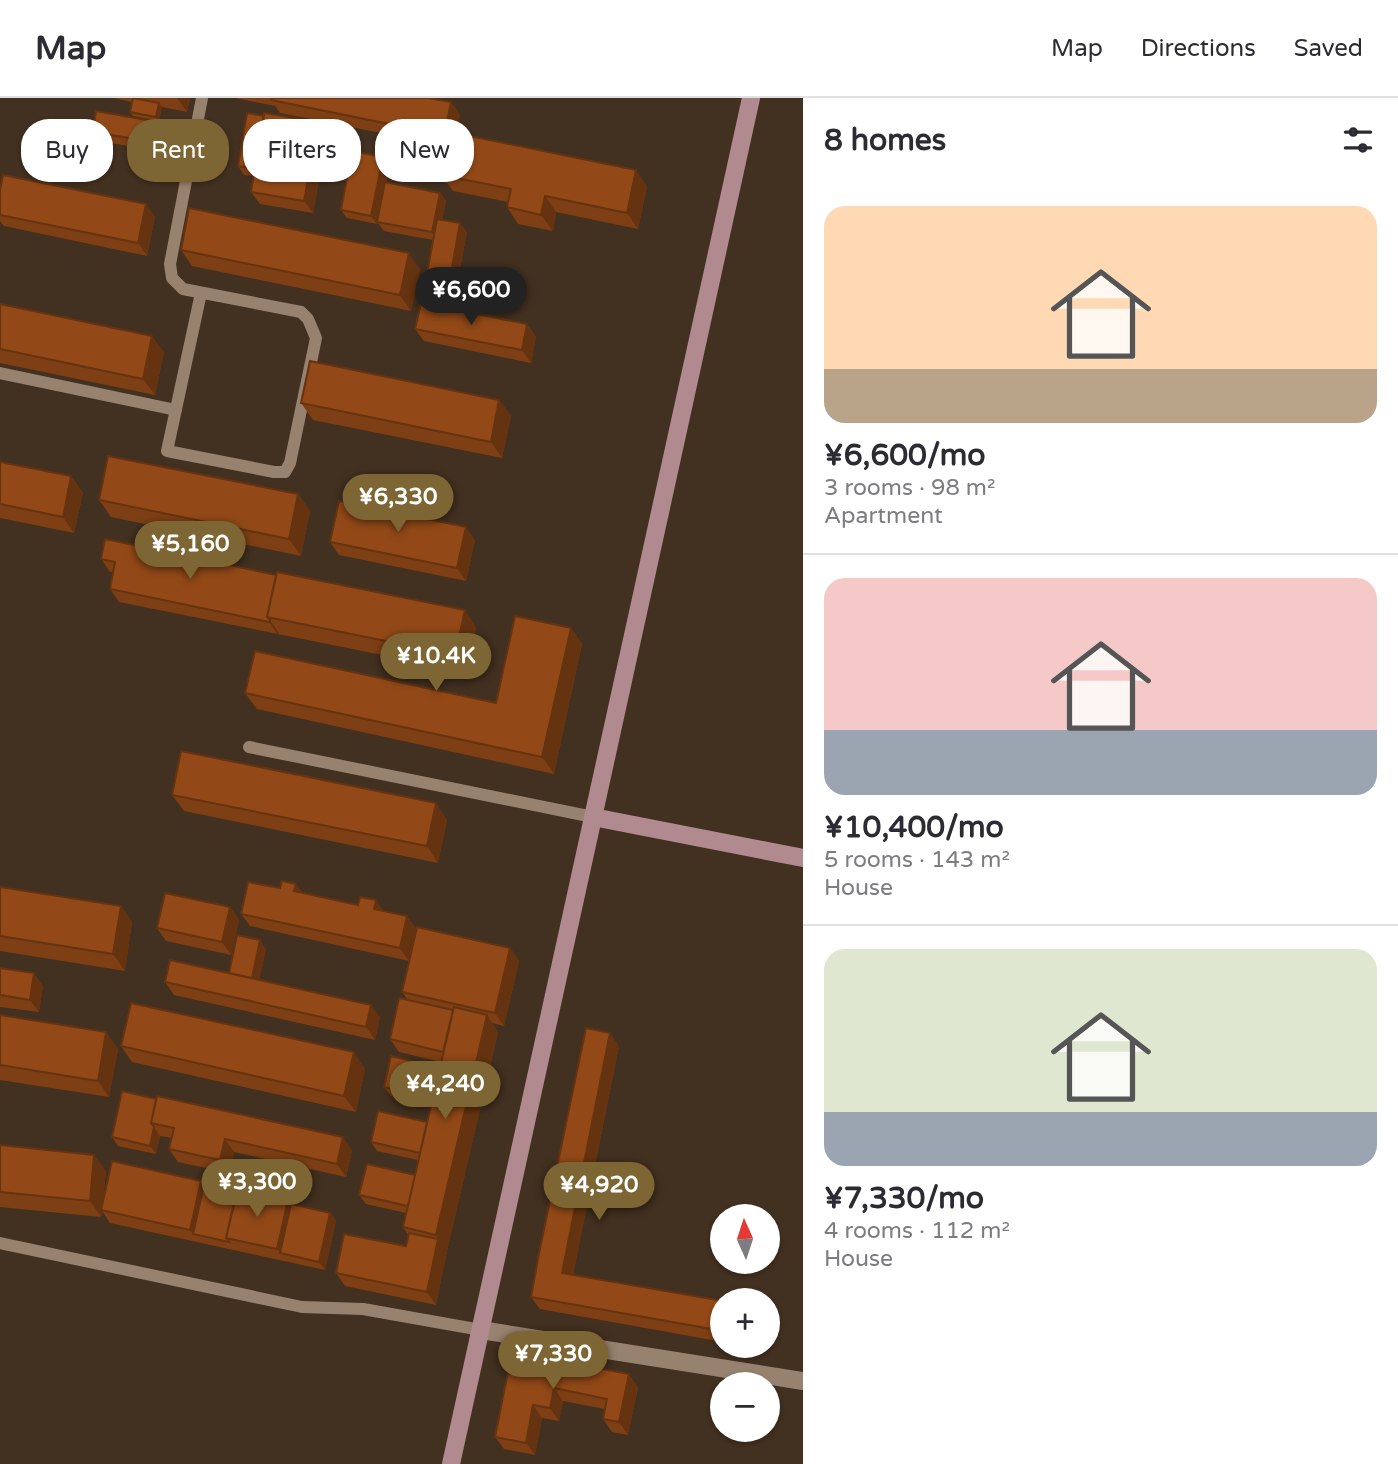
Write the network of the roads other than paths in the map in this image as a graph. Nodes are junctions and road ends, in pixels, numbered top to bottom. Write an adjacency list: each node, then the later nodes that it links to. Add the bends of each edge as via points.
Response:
1 (202, 98): 3 (lane, via 170,264 172,278 183,289)
2 (751, 98): 7 (street)
3 (201, 293): 5 (lane); 5 (lane, via 301,312 313,328 316,338 290,463 285,472 274,472 167,451)
4 (0, 373): 5 (lane)
5 (176, 410)
6 (248, 747): 7 (lane)
7 (593, 817): 8 (street); 10 (street)
8 (803, 858)
9 (0, 1243): 10 (lane, via 302,1307 363,1309)
10 (481, 1329): 11 (street); 12 (street)
11 (803, 1381)
12 (451, 1464)

